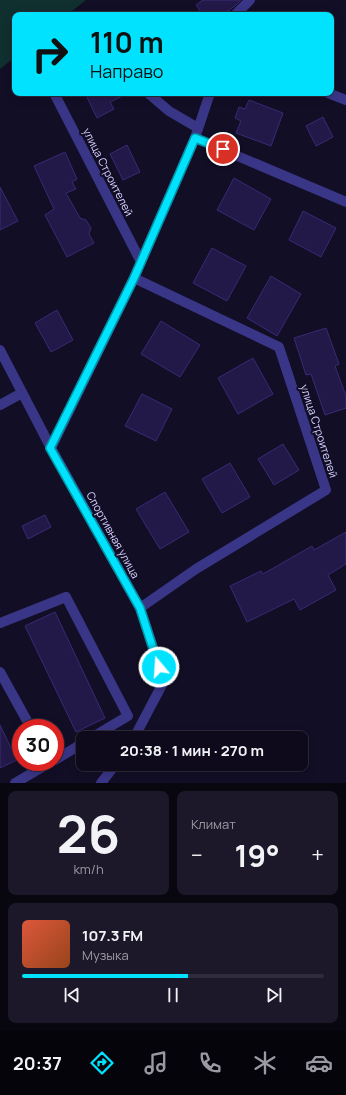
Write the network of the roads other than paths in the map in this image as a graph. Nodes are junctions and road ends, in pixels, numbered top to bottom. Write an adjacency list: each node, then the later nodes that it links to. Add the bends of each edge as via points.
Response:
1 (250, 0): 2 (street)
2 (238, 12)
3 (334, 95): 7 (street)
4 (56, 96): 10 (street, улица Строителей)
5 (152, 96): 8 (street)
6 (209, 96): 8 (street)
7 (346, 100)
8 (197, 133): 9 (street); 10 (street)
9 (346, 202)
10 (141, 262): 11 (street)
11 (134, 278): 15 (street); 16 (street, улица Строителей, via 280,347 326,490 196,568)
12 (0, 350): 13 (street, Спортивная улица)
13 (22, 393): 14 (street); 15 (street, Спортивная улица)
14 (0, 406)
15 (50, 448): 16 (street, Спортивная улица)
16 (140, 608): 21 (street, Спортивная улица, via 164,682)
17 (0, 623): 20 (street, via 66,597 128,716)
18 (0, 672): 19 (street)
19 (26, 719)
20 (103, 731)
21 (138, 731)
22 (76, 747): 23 (street)
23 (64, 754)
24 (36, 771): 26 (street)
25 (110, 771): 27 (street)
26 (15, 783)
27 (101, 783)

